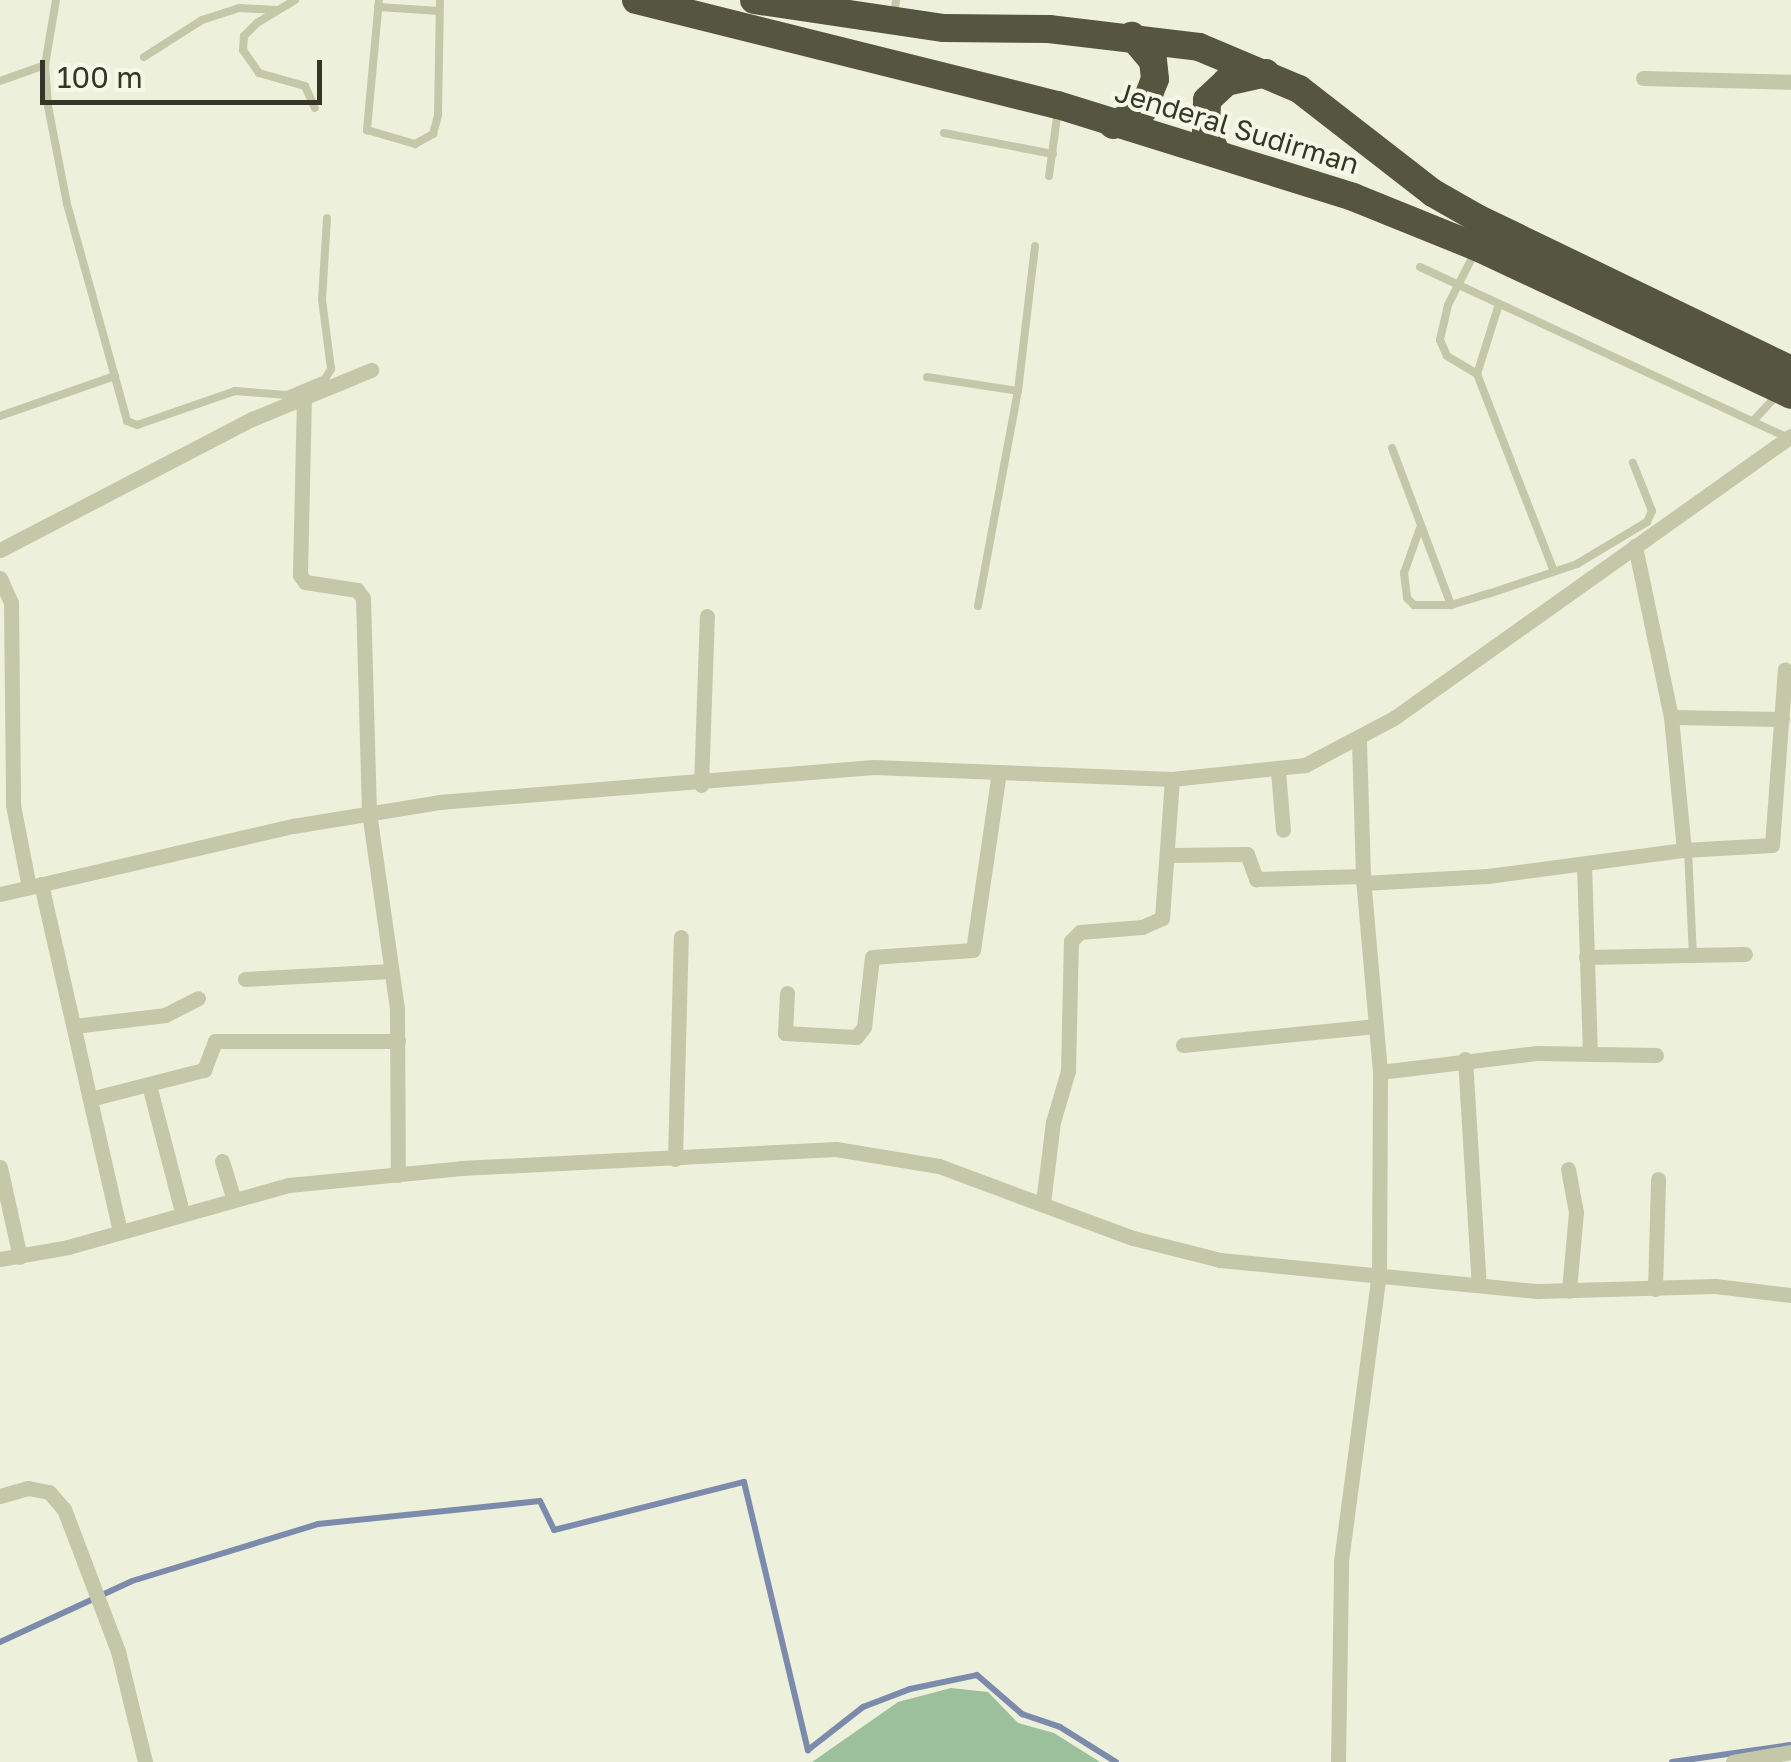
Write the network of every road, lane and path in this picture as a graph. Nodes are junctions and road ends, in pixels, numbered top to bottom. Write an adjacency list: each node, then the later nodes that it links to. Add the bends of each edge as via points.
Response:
1 (56, 0): 12 (lane)
2 (294, 0): 7 (lane)
3 (440, 0): 9 (lane)
4 (636, 0): 17 (highway, Jenderal Sudirman)
5 (754, 0): 8 (highway, Jenderal Sudirman)
6 (379, 3): 9 (lane); 9 (lane, via 367,130 415,144 433,134 438,115)
7 (279, 10): 11 (lane, via 239,8 202,20); 18 (lane, via 244,36 243,50 258,73 306,86)
8 (894, 10): 10 (highway, Jenderal Sudirman)
9 (439, 11)
10 (1132, 36): 13 (highway, Jenderal Sudirman, via 1199,47); 19 (highway, via 1153,60 1155,79 1143,110)
11 (144, 56)
12 (45, 65): 15 (lane); 32 (lane, via 67,204)
13 (1271, 73): 21 (highway, via 1226,82 1207,100 1203,116); 34 (highway, Jenderal Sudirman, via 1328,108 1447,201)
14 (1643, 78): 16 (street)
15 (0, 81)
16 (1791, 82)
17 (1058, 104): 19 (highway, Jenderal Sudirman); 22 (lane)
18 (315, 108)
19 (1113, 125): 21 (highway, Jenderal Sudirman)
20 (944, 133): 22 (lane)
21 (1216, 152): 26 (highway, Jenderal Sudirman)
22 (1054, 154): 23 (lane)
23 (1049, 176)
24 (327, 218): 32 (lane, via 326,379 287,395 235,391 137,425 122,412)
25 (1035, 246): 35 (lane)
26 (1476, 247): 28 (lane); 34 (highway, Jenderal Sudirman)
27 (1420, 267): 28 (lane)
28 (1460, 285): 29 (lane); 31 (lane, via 1440,340 1447,356)
29 (1499, 304): 31 (lane); 38 (lane)
30 (371, 370): 36 (street)
31 (1476, 374): 45 (lane)
32 (114, 376): 37 (lane)
33 (927, 377): 35 (lane)
34 (1788, 386): 38 (lane)
35 (1018, 391): 48 (lane)
36 (304, 397): 44 (street); 58 (street, via 298,569 305,582 356,590 363,598)
37 (0, 416)
38 (1753, 421): 39 (lane)
39 (1790, 437): 43 (street)
40 (1392, 448): 42 (lane)
41 (1633, 463): 45 (lane, via 1652,511 1648,522)
42 (1420, 528): 47 (lane); 47 (lane, via 1404,572 1407,598)
43 (1634, 546): 51 (street); 53 (street)
44 (0, 550)
45 (1554, 572): 47 (lane)
46 (0, 578): 66 (street, via 11,603 13,806)
47 (1452, 605)
48 (978, 606)
49 (707, 616): 57 (street)
50 (1785, 669): 52 (street)
51 (1672, 717): 52 (street); 62 (street)
52 (1782, 718): 60 (street)
53 (1359, 742): 54 (street); 65 (street)
54 (1278, 771): 56 (street); 59 (street)
55 (999, 772): 56 (street); 57 (street, via 874,767); 74 (street, via 973,950 872,957 864,1027 856,1037 785,1033)
56 (1172, 779): 63 (street)
57 (701, 784): 58 (street)
58 (369, 812): 66 (street); 72 (street)
59 (1283, 830)
60 (1772, 844): 61 (street); 62 (street)
61 (1791, 846)
62 (1686, 850): 64 (street); 70 (lane)
63 (1169, 854): 65 (street, via 1247,854 1256,878); 93 (street, via 1162,918 1080,932 1071,941 1068,1071 1053,1122)
64 (1584, 864): 65 (street); 71 (street)
65 (1363, 880): 77 (street)
66 (35, 886): 67 (street); 76 (street)
67 (0, 894)
68 (681, 937): 86 (street)
69 (1745, 954): 70 (street)
70 (1693, 955): 71 (street)
71 (1586, 957): 80 (street)
72 (391, 971): 73 (street); 78 (street)
73 (246, 979)
74 (787, 993)
75 (198, 998): 76 (street, via 165,1015)
76 (74, 1026): 85 (street)
77 (1376, 1026): 79 (street); 83 (street)
78 (398, 1040): 84 (street, via 215,1041 204,1070); 90 (street)
79 (1184, 1045)
80 (1590, 1054): 81 (street); 82 (street)
81 (1656, 1055)
82 (1465, 1059): 83 (street); 99 (street)
83 (1380, 1072): 98 (street)
84 (149, 1085): 85 (street); 94 (street)
85 (90, 1099): 95 (street)
86 (674, 1158): 90 (street); 93 (street, via 803,1149 871,1152 938,1166)
87 (222, 1161): 92 (street)
88 (0, 1167): 96 (street)
89 (1568, 1169): 101 (street, via 1576,1212)
90 (398, 1175): 92 (street)
91 (1658, 1179): 100 (street)
92 (233, 1198): 94 (street)
93 (1043, 1203): 98 (street, via 1133,1238 1220,1260)
94 (182, 1212): 95 (street)
95 (120, 1232): 96 (street)
96 (20, 1257): 97 (street)
97 (0, 1259)
98 (1380, 1274): 99 (street); 106 (street, via 1341,1561)
99 (1479, 1284): 101 (street)
100 (1655, 1289): 101 (street); 102 (street, via 1715,1286)
101 (1569, 1291)
102 (1791, 1296)
103 (0, 1496): 105 (street, via 28,1488 50,1492 64,1509)
104 (1791, 1752): 107 (street)
105 (145, 1762)
106 (1338, 1762)
107 (1733, 1762)

